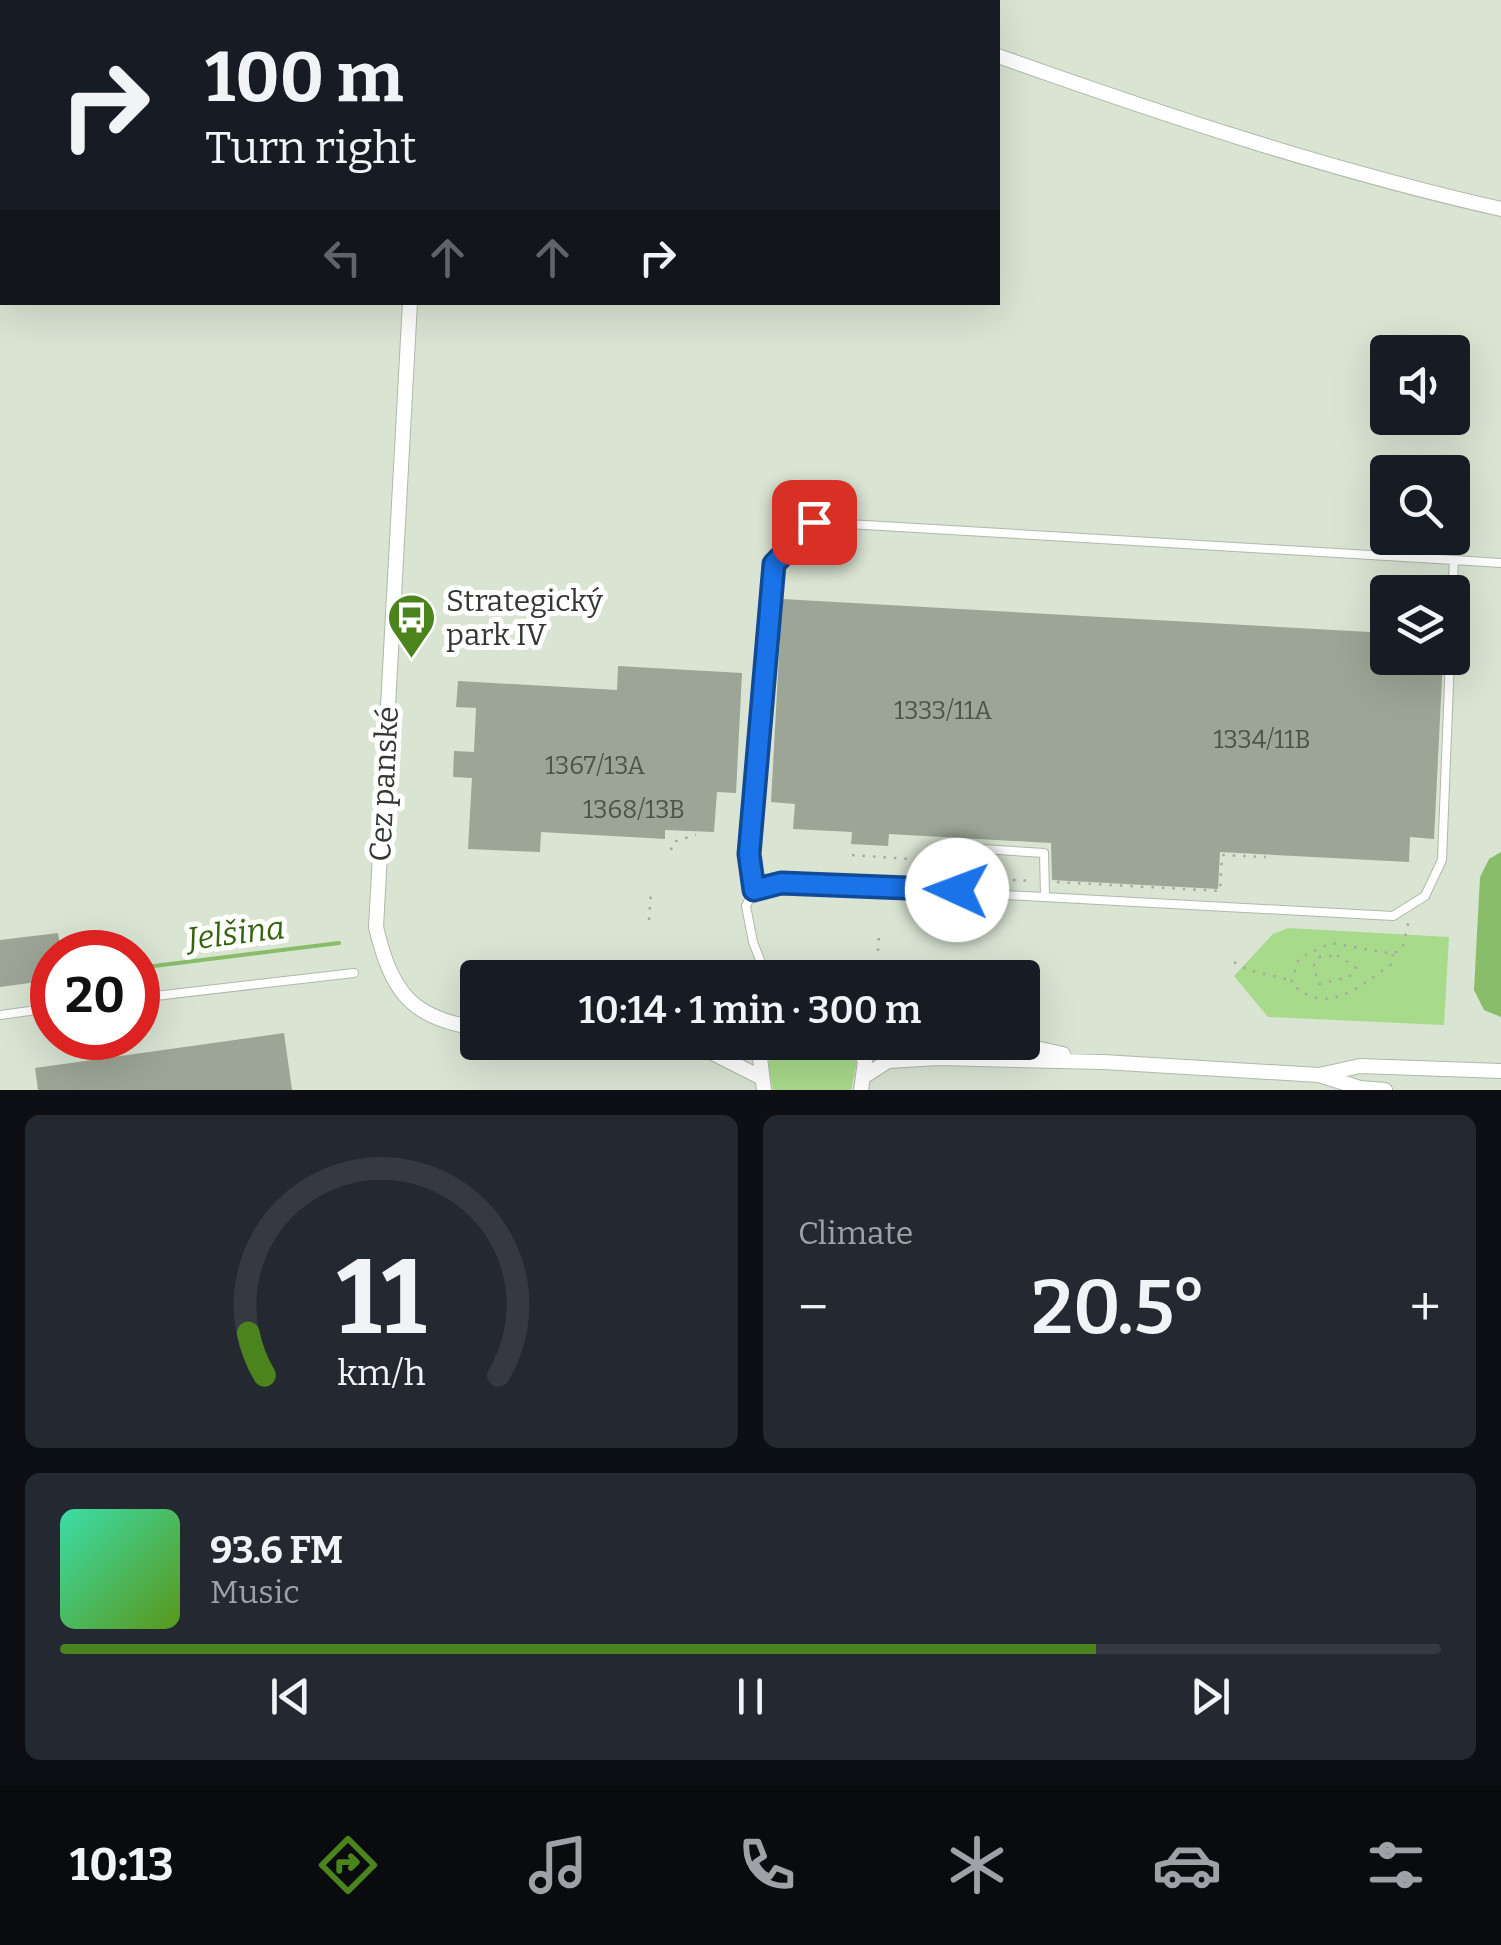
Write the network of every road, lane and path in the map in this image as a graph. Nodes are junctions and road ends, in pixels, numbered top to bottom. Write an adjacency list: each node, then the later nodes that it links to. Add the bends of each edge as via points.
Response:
1 (1000, 57): 2 (street, via 1287,155)
2 (1501, 209)
3 (410, 305): 34 (street, Cez panské, via 376,927 386,969 404,998 428,1016)
4 (1454, 560): 5 (lane); 6 (lane); 16 (lane, via 814,522 774,564 749,854)
5 (1501, 563)
6 (1453, 575)
7 (1449, 675): 20 (lane, via 1442,860 1425,896)
8 (696, 835): 10 (path, via 673,842)
9 (954, 842): 13 (path)
10 (671, 850)
11 (852, 855): 13 (path)
12 (1266, 857): 15 (path, via 1222,855 1220,891)
13 (953, 862): 14 (path, via 952,878)
14 (980, 878): 15 (path); 15 (lane, via 982,849 1044,853); 18 (lane)
15 (1043, 881): 19 (lane)
16 (754, 890): 18 (lane, via 781,883); 27 (lane, via 746,906)
17 (650, 892): 21 (path)
18 (979, 892): 19 (lane)
19 (1045, 896): 20 (lane, via 1393,916)
20 (1410, 907): 25 (path, via 1408,934)
21 (649, 920)
22 (879, 934): 24 (path)
23 (1315, 950): 25 (path, via 1331,943); 26 (path); 30 (path, via 1299,958)
24 (878, 951)
25 (1392, 954): 30 (path, via 1392,964 1351,992 1322,1001 1307,998)
26 (1319, 957): 26 (path, via 1312,977 1324,985 1356,968 1337,955)
27 (761, 960)
28 (1234, 962): 30 (path)
29 (354, 973): 31 (lane)
30 (1292, 980)
31 (160, 995)
32 (30, 1011): 33 (lane)
33 (0, 1015)
34 (460, 1024)
35 (1040, 1049): 37 (street)
36 (724, 1060): 40 (street)
37 (1103, 1062): 39 (street); 41 (street, via 888,1061)
38 (1501, 1071): 39 (street, via 1360,1066)
39 (1319, 1075): 42 (street)
40 (762, 1083)
41 (863, 1083)
42 (1386, 1090)

